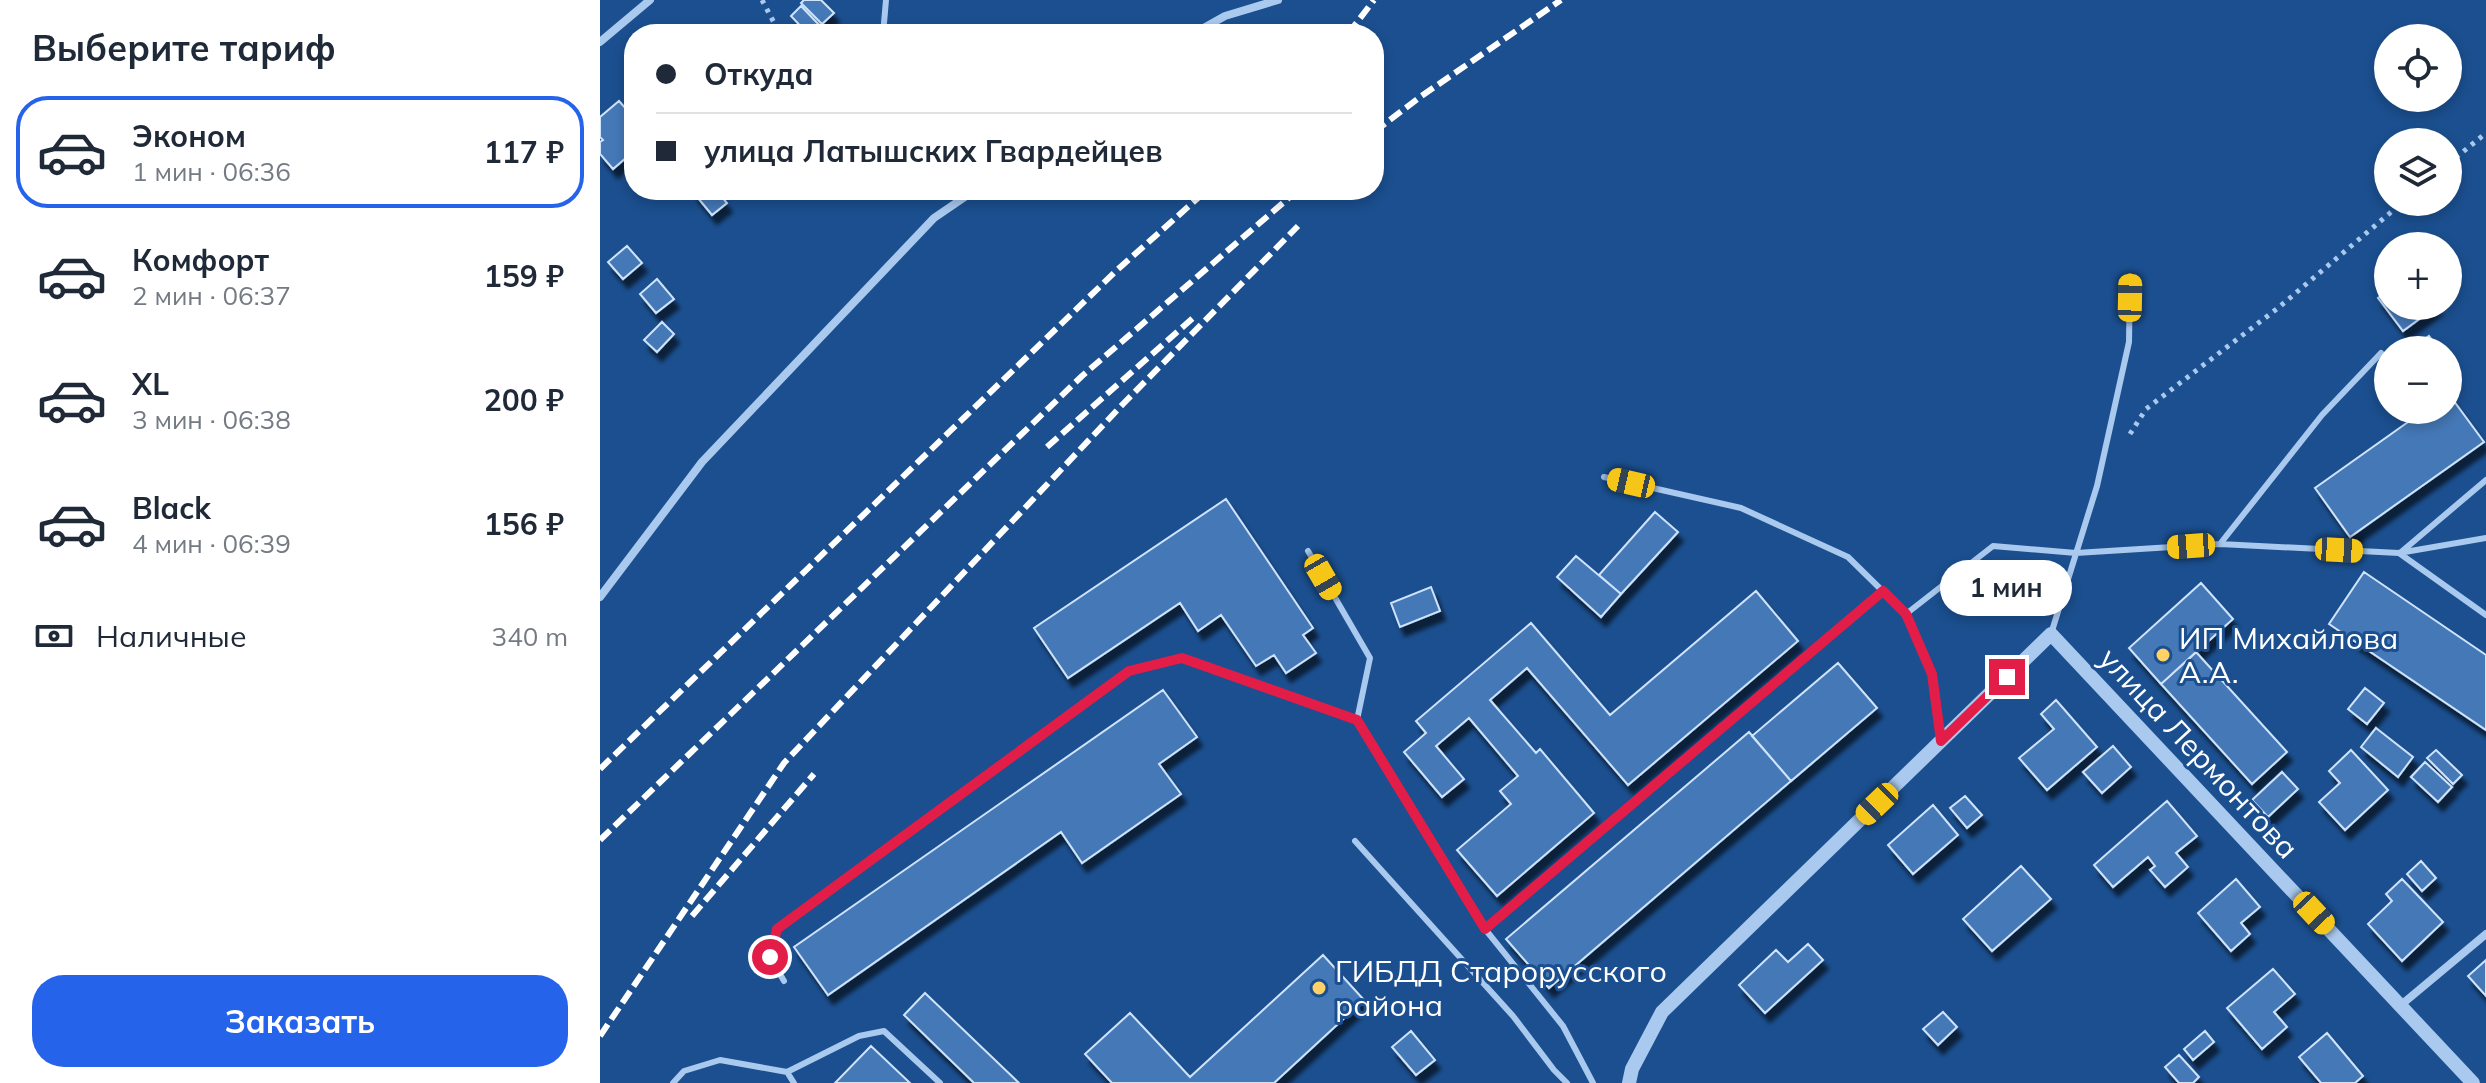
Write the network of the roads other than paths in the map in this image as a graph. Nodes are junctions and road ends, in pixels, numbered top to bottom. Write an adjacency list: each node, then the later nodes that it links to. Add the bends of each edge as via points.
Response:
1 (650, 0): 6 (street)
2 (886, 0): 4 (lane)
3 (1278, 0): 5 (street)
4 (884, 23)
5 (1211, 24)
6 (600, 42)
7 (960, 200): 18 (street, via 934,218 702,462)
8 (2130, 276): 15 (lane, via 2129,342 2097,486)
9 (2374, 360): 13 (lane, via 2322,415)
10 (1604, 477): 17 (lane, via 1741,508 1848,557)
11 (2486, 480): 16 (lane)
12 (2486, 538): 16 (lane)
13 (2220, 544): 15 (lane); 16 (lane)
14 (1308, 551): 22 (lane, via 1370,658)
15 (2076, 553): 19 (lane, via 1993,546); 21 (lane)
16 (2399, 553): 20 (lane)
17 (1883, 591): 19 (lane); 25 (lane)
18 (600, 597)
19 (1906, 614): 23 (lane, via 1932,674)
20 (2486, 615)
21 (2051, 634): 23 (street); 28 (street, улица Лермонтова)
22 (1357, 720): 25 (lane); 27 (lane, via 1182,658 1129,671 777,929 770,957)
23 (1941, 741): 35 (street, via 1662,1012)
24 (1355, 841): 33 (lane)
25 (1485, 929): 34 (lane, via 1563,1026)
26 (2486, 934): 28 (street)
27 (784, 981)
28 (2401, 1005): 36 (street, улица Лермонтова)
29 (787, 1072): 30 (lane, via 720,1060 684,1071); 31 (lane); 32 (lane, via 859,1036 884,1031)
30 (673, 1083)
31 (794, 1083)
32 (940, 1083)
33 (1567, 1083)
34 (1593, 1083)
35 (1629, 1083)
36 (2473, 1083)

